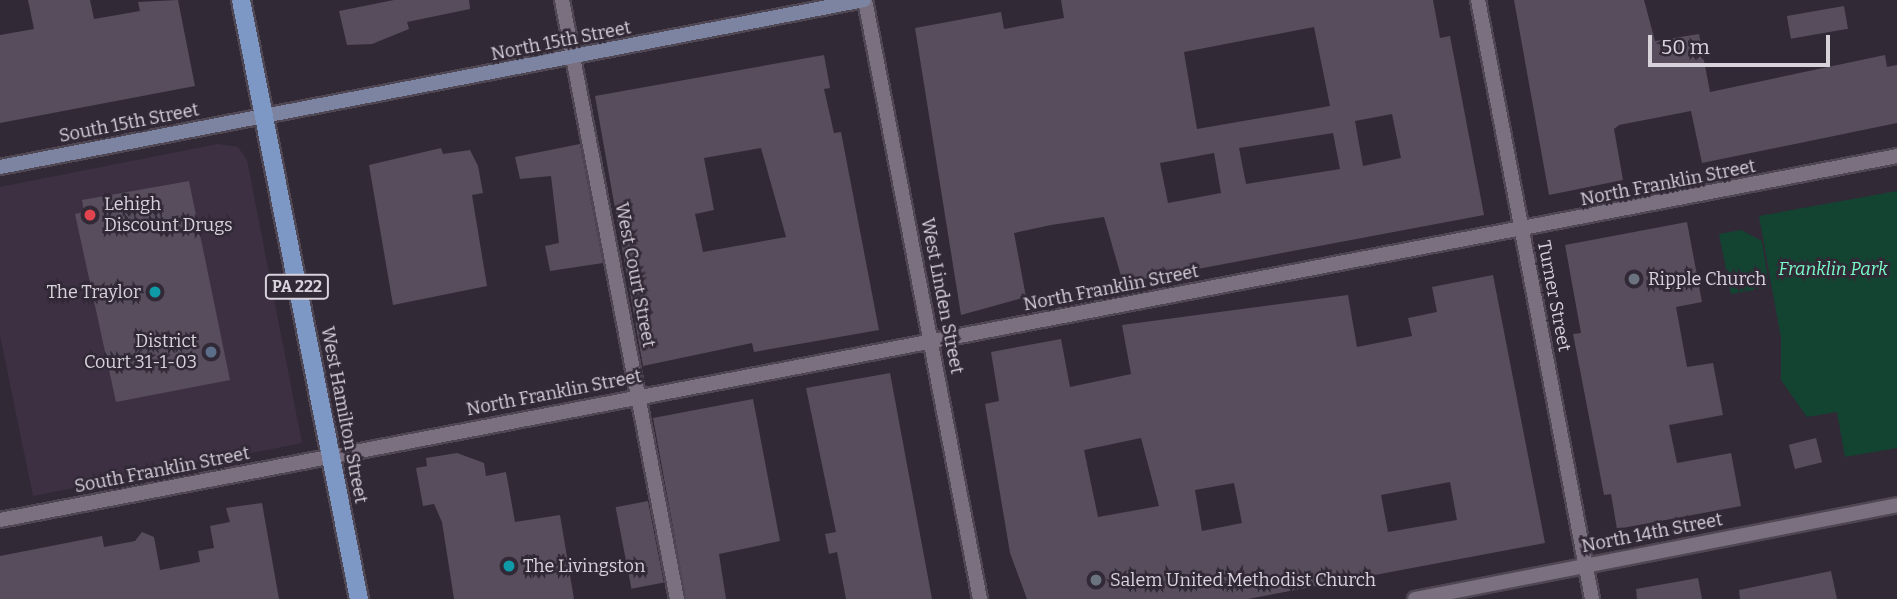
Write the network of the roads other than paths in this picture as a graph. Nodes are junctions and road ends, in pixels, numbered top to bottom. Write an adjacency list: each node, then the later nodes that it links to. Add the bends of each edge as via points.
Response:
1 (241, 0): 6 (main road, PA 222)
2 (562, 0): 5 (street, West Court Street)
3 (865, 0): 5 (main road, North 15th Street); 10 (street, West Linden Street)
4 (1478, 0): 9 (street, Turner Street)
5 (573, 58): 6 (main road, North 15th Street); 11 (street, West Court Street)
6 (264, 116): 8 (main road, South 15th Street); 12 (main road, West Hamilton Street / PA 222)
7 (1897, 156): 9 (street, North Franklin Street)
8 (0, 167)
9 (1521, 230): 10 (street, North Franklin Street); 15 (street, Turner Street)
10 (931, 342): 11 (street, North Franklin Street); 18 (street, West Linden Street)
11 (638, 396): 12 (street, North Franklin Street); 17 (street, West Court Street)
12 (332, 457): 14 (street, South Franklin Street); 16 (main road, West Hamilton Street / PA 222)
13 (1897, 505): 15 (street, North 14th Street)
14 (0, 520)
15 (1586, 566): 19 (street, North 14th Street); 20 (street, Turner Street)
16 (359, 599)
17 (677, 599)
18 (980, 599)
19 (1415, 599)
20 (1592, 599)

